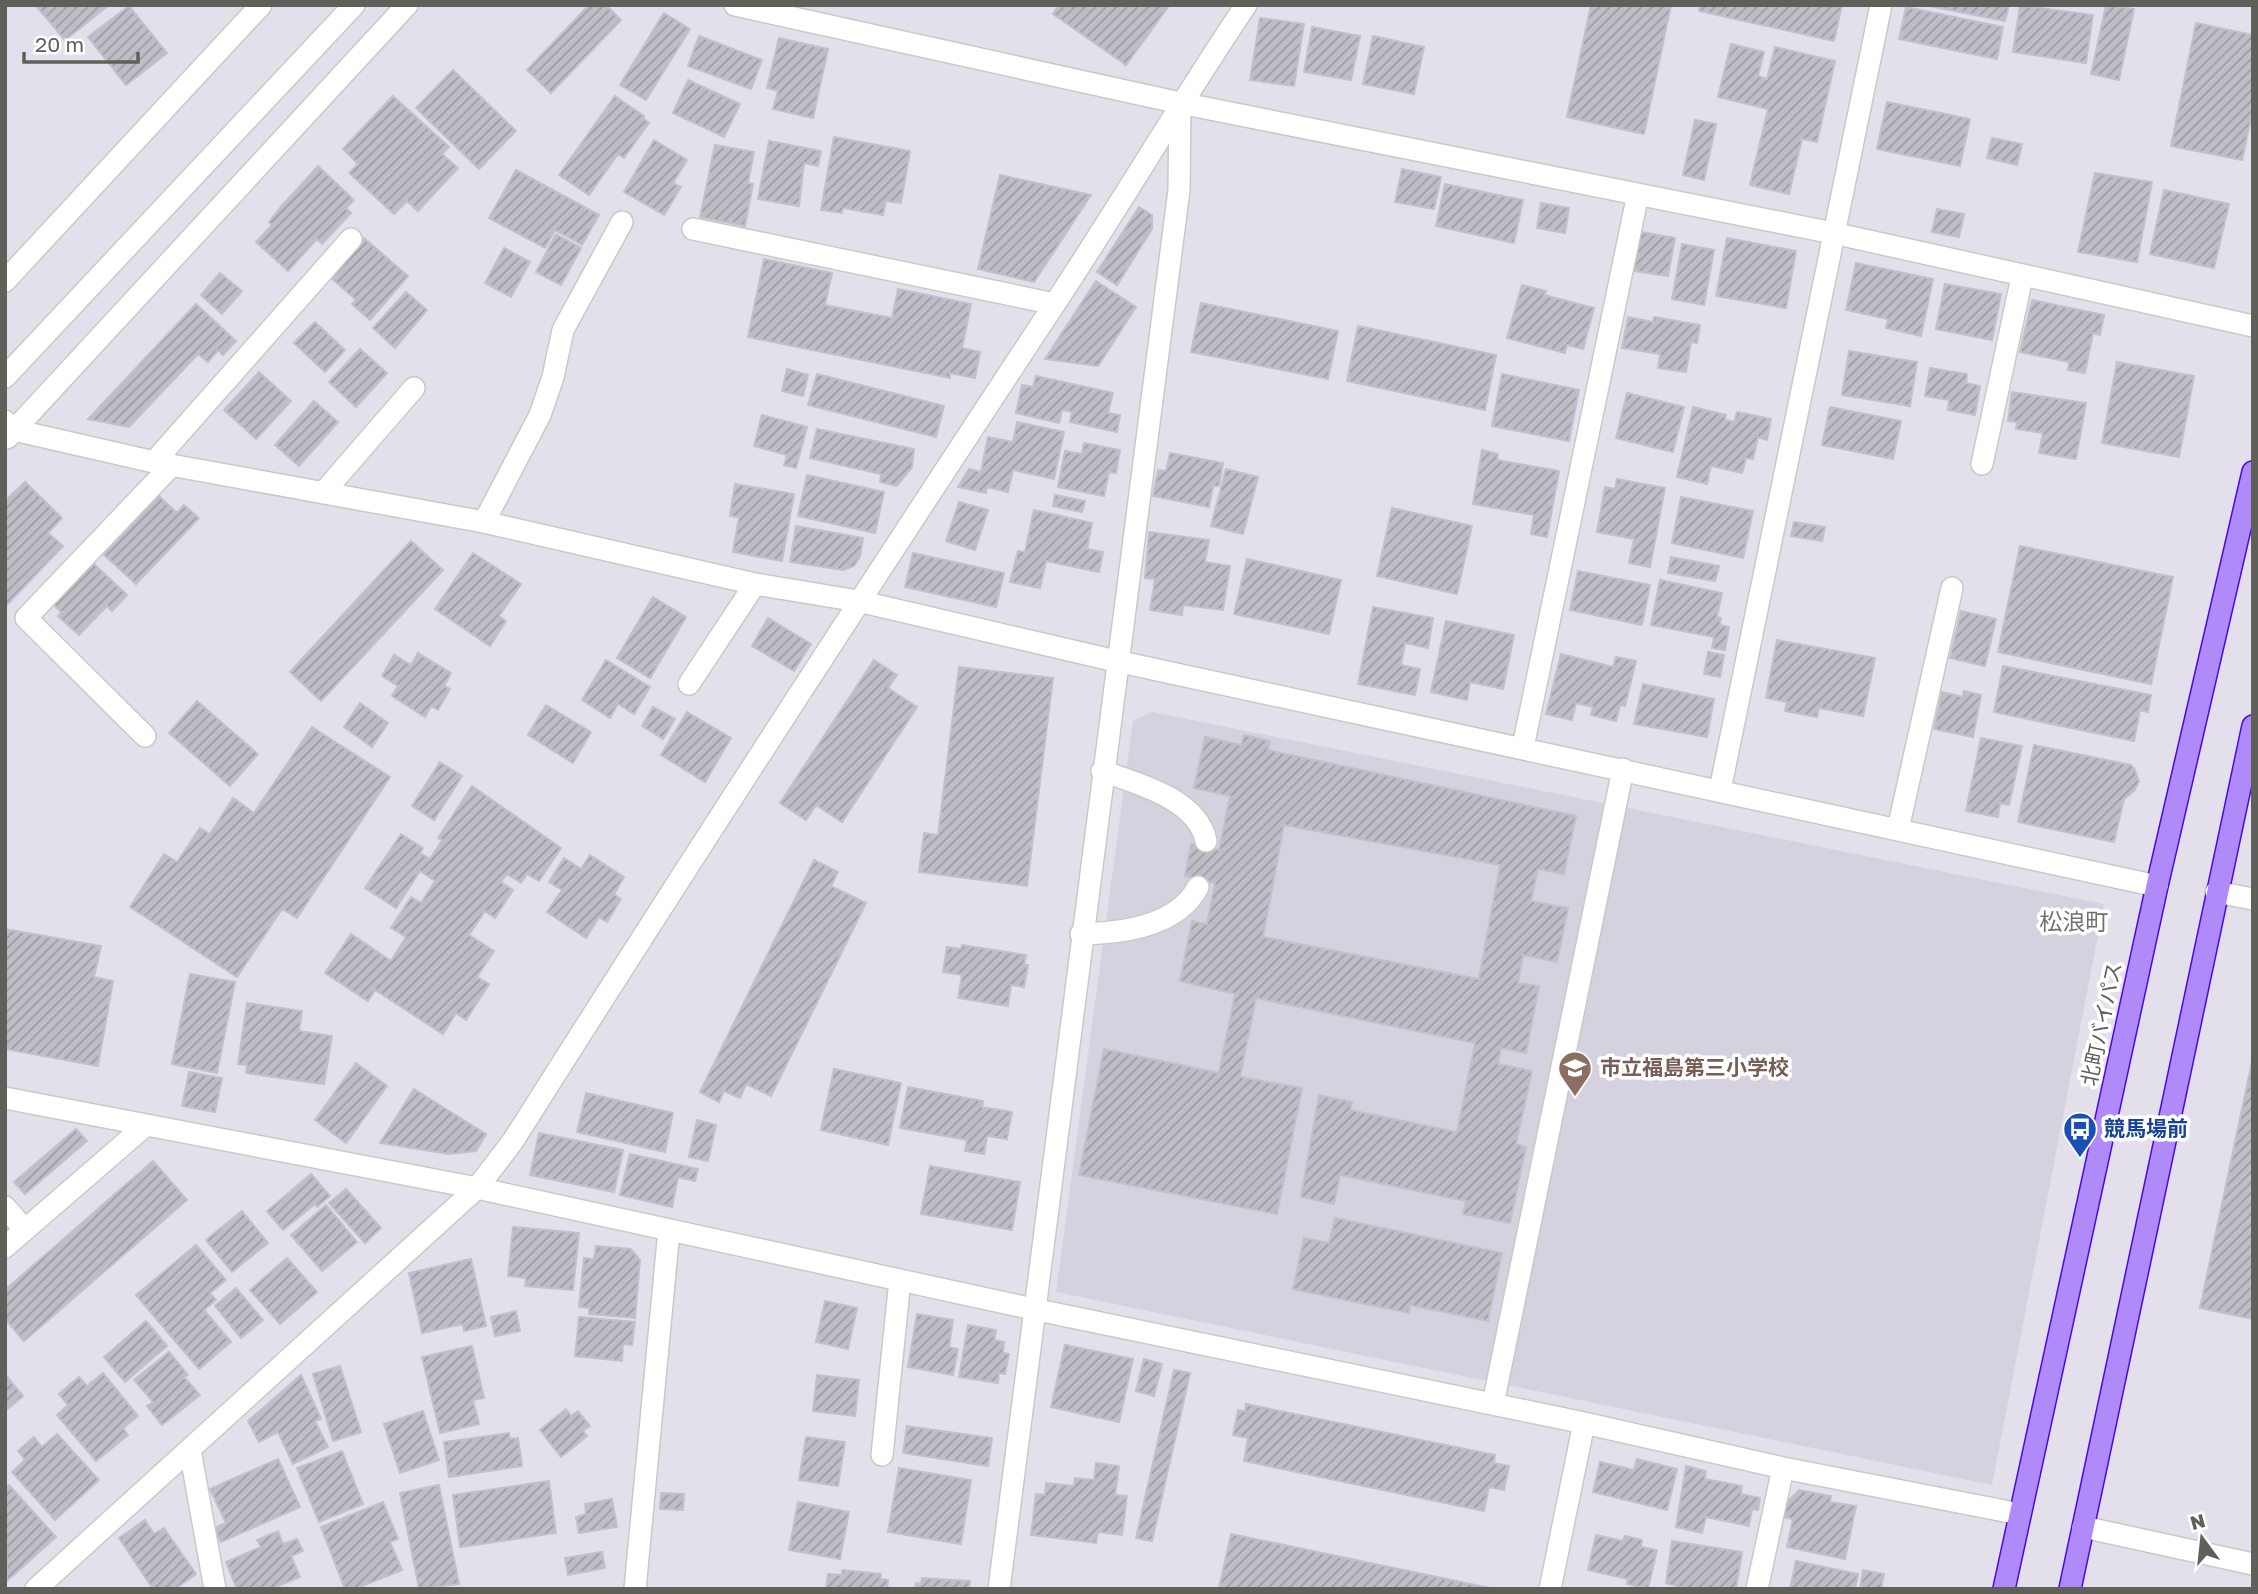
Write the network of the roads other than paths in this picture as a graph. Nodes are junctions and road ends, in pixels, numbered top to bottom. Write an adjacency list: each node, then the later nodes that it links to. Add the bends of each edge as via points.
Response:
1 (261, 5): 14 (street)
2 (354, 5): 17 (street)
3 (407, 5): 19 (street)
4 (735, 5): 7 (street)
5 (1247, 5): 7 (street)
6 (1881, 5): 11 (street)
7 (1180, 103): 8 (street); 15 (street); 28 (street, via 1178,190)
8 (1638, 194): 11 (street); 32 (street)
9 (622, 222): 24 (street, via 563,330 540,415)
10 (693, 229): 15 (street)
11 (1833, 233): 13 (street); 35 (street)
12 (351, 239): 20 (street)
13 (2022, 277): 16 (street); 21 (street)
14 (5, 282)
15 (1055, 304): 27 (street)
16 (2253, 326)
17 (5, 377)
18 (414, 388): 23 (street)
19 (8, 430): 20 (street)
20 (163, 464): 23 (street); 31 (street, via 26,618)
21 (1982, 464)
22 (2253, 472): 38 (highway, 北町バイパス)
23 (323, 493): 24 (street)
24 (484, 522): 25 (street)
25 (755, 584): 27 (street); 29 (street)
26 (1952, 588): 36 (street)
27 (858, 601): 28 (street); 45 (street, via 513,1141)
28 (1116, 661): 32 (street); 34 (street)
29 (689, 684)
30 (2253, 726): 40 (highway)
31 (145, 736)
32 (1523, 747): 33 (street)
33 (1623, 769): 35 (street); 52 (street)
34 (1102, 771): 37 (street, via 1167,794 1196,820); 42 (street)
35 (1720, 790): 36 (street)
36 (1898, 829): 38 (street)
37 (1206, 841)
38 (2157, 886): 57 (highway, 北町バイパス)
39 (1198, 887): 42 (street, via 1191,900 1167,916 1126,932)
40 (2216, 892): 41 (street); 58 (highway)
41 (2253, 899)
42 (1081, 934): 51 (street)
43 (5, 1098): 44 (street)
44 (146, 1125): 45 (street); 47 (street)
45 (477, 1188): 48 (street); 54 (street)
46 (5, 1207): 47 (street)
47 (25, 1230): 49 (street)
48 (669, 1230): 50 (street); 62 (street)
49 (5, 1247)
50 (900, 1280): 51 (street); 55 (street)
51 (1033, 1309): 52 (street); 63 (street)
52 (1493, 1404): 53 (street)
53 (1584, 1423): 56 (street); 64 (street)
54 (190, 1450): 60 (street); 61 (street)
55 (882, 1455)
56 (1783, 1468): 57 (street); 65 (street)
57 (2020, 1514): 66 (highway, 北町バイパス)
58 (2083, 1527): 59 (street); 67 (highway)
59 (2253, 1564)
60 (36, 1589)
61 (215, 1589)
62 (635, 1589)
63 (999, 1589)
64 (1549, 1589)
65 (1757, 1589)
66 (2004, 1589)
67 (2070, 1589)

